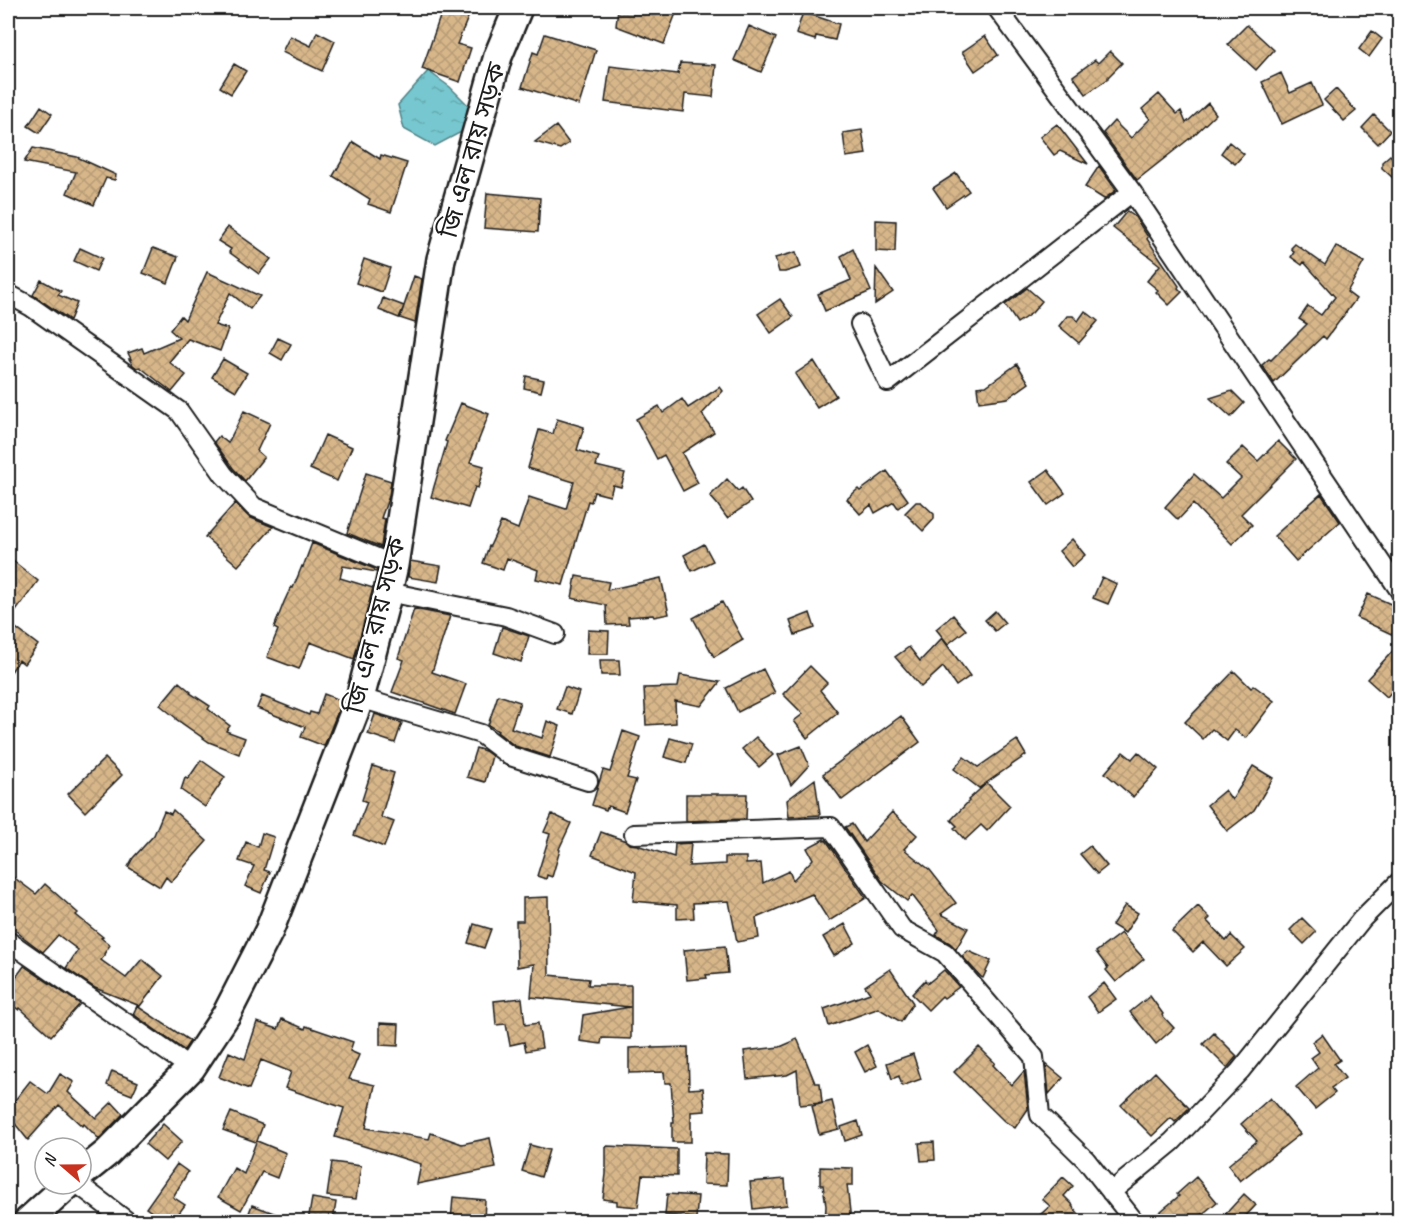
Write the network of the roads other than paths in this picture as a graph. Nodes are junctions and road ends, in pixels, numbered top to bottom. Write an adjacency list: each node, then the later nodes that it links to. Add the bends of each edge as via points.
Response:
1 (518, 8): 6 (main road, জি এল রায় সড়ক, via 498,56 441,259)
2 (997, 8): 3 (street)
3 (1132, 192): 5 (street, via 888,382); 8 (street)
4 (8, 294): 6 (street, via 179,411 224,475 254,507)
5 (860, 324)
6 (394, 565): 7 (main road, জি এল রায় সড়ক)
7 (388, 591): 9 (street, via 506,616); 10 (main road, জি এল রায় সড়ক)
8 (1400, 591)
9 (555, 634)
10 (360, 698): 11 (street, via 481,734 510,756); 15 (main road, জি এল রায় সড়ক, via 269,931 226,1015)
11 (588, 781)
12 (634, 834): 17 (street, via 831,827 902,929 945,953 1034,1057 1040,1115 1086,1160)
13 (1400, 881): 17 (street, via 1362,919 1240,1071 1172,1142)
14 (8, 941): 15 (street)
15 (191, 1068): 16 (main road, জি এল রায় সড়ক)
16 (93, 1164)
17 (1111, 1192): 22 (street)
18 (93, 1195): 21 (street)
19 (55, 1196): 20 (main road)
20 (27, 1221)
21 (128, 1221)
22 (1135, 1221)

